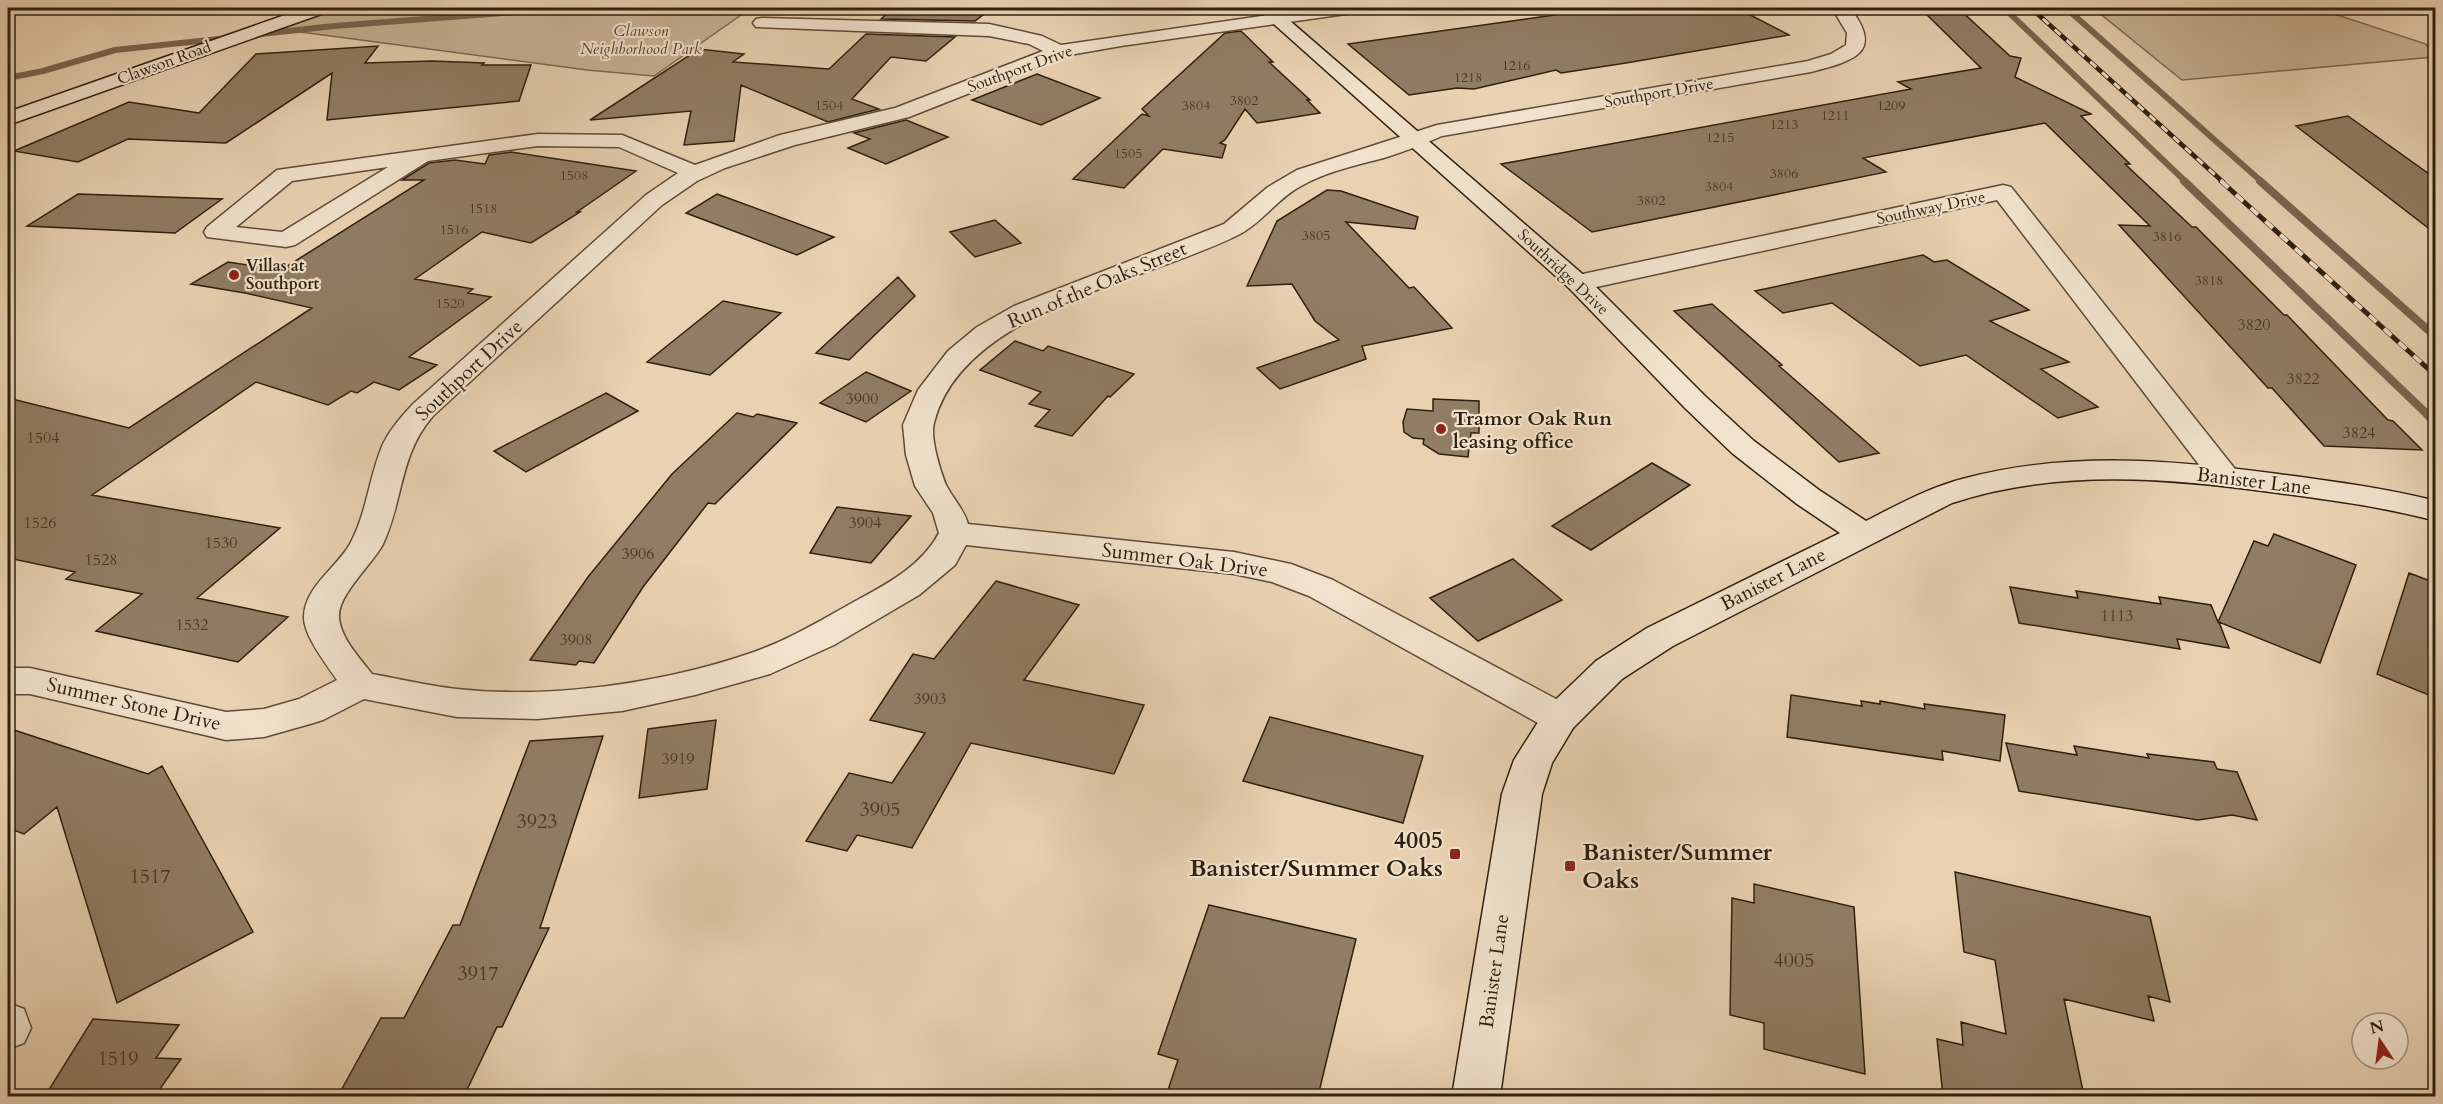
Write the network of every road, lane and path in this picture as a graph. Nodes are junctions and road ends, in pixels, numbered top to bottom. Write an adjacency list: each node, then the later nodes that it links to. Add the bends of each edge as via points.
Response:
1 (321, 8): 7 (street, Clawson Road)
2 (1353, 8): 4 (street, Southport Drive)
3 (1841, 8): 8 (street, Southport Drive, via 1855,25 1859,39 1854,49 1835,59 1437,132)
4 (1271, 13): 6 (street, Southport Drive); 8 (street, Southridge Drive)
5 (762, 23): 6 (street, via 989,30 1035,40)
6 (1059, 51): 10 (street, Southport Drive, via 902,113 788,140)
7 (8, 119)
8 (1414, 140): 11 (street, Southridge Drive); 16 (street, Run of the Oaks Street, via 1312,171 1276,191 1249,220 1232,230 1023,312 987,333 958,357 932,390 918,425 921,455 931,486 949,513)
9 (422, 155): 9 (street, via 286,240 216,232 285,175); 10 (street, via 538,140 622,141)
10 (696, 173): 19 (street, Southport Drive, via 654,200 406,429 365,546 328,597 321,616 323,628)
11 (1578, 283): 12 (street, Southway Drive, via 2003,192); 17 (street, Southridge Drive, via 1743,447)
12 (2224, 476): 13 (street, Banister Lane); 17 (street, Banister Lane, via 2094,469 1989,482 1941,496)
13 (2398, 500): 14 (street, Banister Lane); 15 (street, Banister Lane)
14 (2436, 500)
15 (2436, 511)
16 (955, 533): 19 (street, via 943,557 907,587 822,636 757,665 695,682 622,697 537,705 457,703); 20 (street, Summer Oak Drive, via 1234,563 1279,572 1321,588)
17 (1863, 534): 20 (street, Banister Lane, via 1660,637 1608,670)
18 (8, 681): 19 (street, Summer Stone Drive, via 30,681 226,726 264,723 310,710)
19 (360, 685)
20 (1560, 718): 21 (street, Banister Lane, via 1533,760 1522,794)
21 (1476, 1096)

